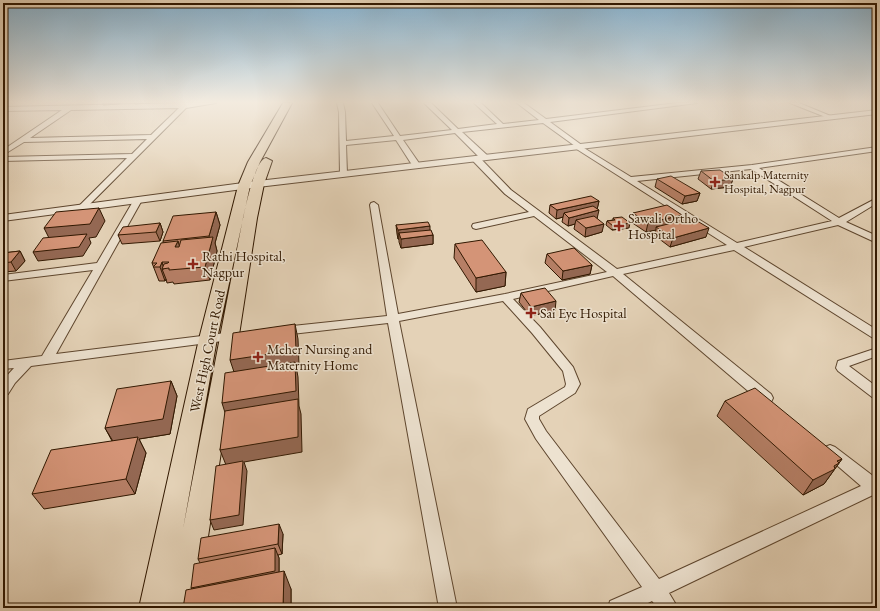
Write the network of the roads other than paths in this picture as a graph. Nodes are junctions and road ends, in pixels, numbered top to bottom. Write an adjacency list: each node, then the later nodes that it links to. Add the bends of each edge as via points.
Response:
1 (34, 132): 13 (street)
2 (158, 132): 11 (street)
3 (272, 132): 25 (main road, West High Court Road, via 254,162)
4 (283, 132): 25 (main road, West High Court Road)
5 (342, 132): 14 (street)
6 (395, 132): 12 (street)
7 (445, 132): 12 (street)
8 (457, 132): 20 (street)
9 (558, 132): 15 (street)
10 (709, 132): 15 (street)
11 (153, 137): 13 (street); 18 (street)
12 (399, 138): 14 (street); 21 (street)
13 (22, 140): 17 (street)
14 (342, 142): 23 (street)
15 (579, 147): 20 (street); 24 (street)
16 (877, 149): 22 (street)
17 (3, 153)
18 (134, 156): 19 (street); 29 (street)
19 (3, 159)
20 (481, 159): 21 (street); 30 (street, via 508,192)
21 (417, 166): 23 (street)
22 (752, 167): 24 (street); 32 (street)
23 (343, 174): 25 (street)
24 (629, 180): 35 (street)
25 (251, 185): 26 (street); 42 (main road, West High Court Road); 44 (main road, West High Court Road)
26 (138, 200): 29 (street); 36 (street)
27 (875, 204): 32 (street)
28 (374, 205): 40 (street)
29 (81, 208): 31 (street)
30 (536, 213): 33 (street); 37 (street)
31 (3, 218)
32 (838, 222): 34 (street); 35 (street)
33 (476, 226)
34 (877, 240)
35 (733, 246): 37 (street); 43 (street)
36 (100, 266): 38 (street); 46 (street)
37 (615, 273): 39 (street); 51 (street)
38 (3, 278)
39 (505, 297): 40 (street); 54 (street, via 569,370 573,384 565,394 533,413 532,419 541,435)
40 (393, 319): 41 (street); 57 (street)
41 (269, 332)
42 (238, 335): 44 (street); 56 (main road, West High Court Road)
43 (877, 335)
44 (208, 339): 46 (street); 55 (main road, West High Court Road)
45 (877, 352): 50 (street, via 842,364 842,368)
46 (46, 360): 47 (street)
47 (27, 362): 48 (street); 49 (street)
48 (3, 365)
49 (3, 391)
50 (877, 394)
51 (778, 408)
52 (820, 443): 53 (street)
53 (876, 488): 54 (street)
54 (656, 590): 58 (street); 59 (street)
55 (154, 608)
56 (182, 608)
57 (448, 608)
58 (617, 608)
59 (669, 608)

